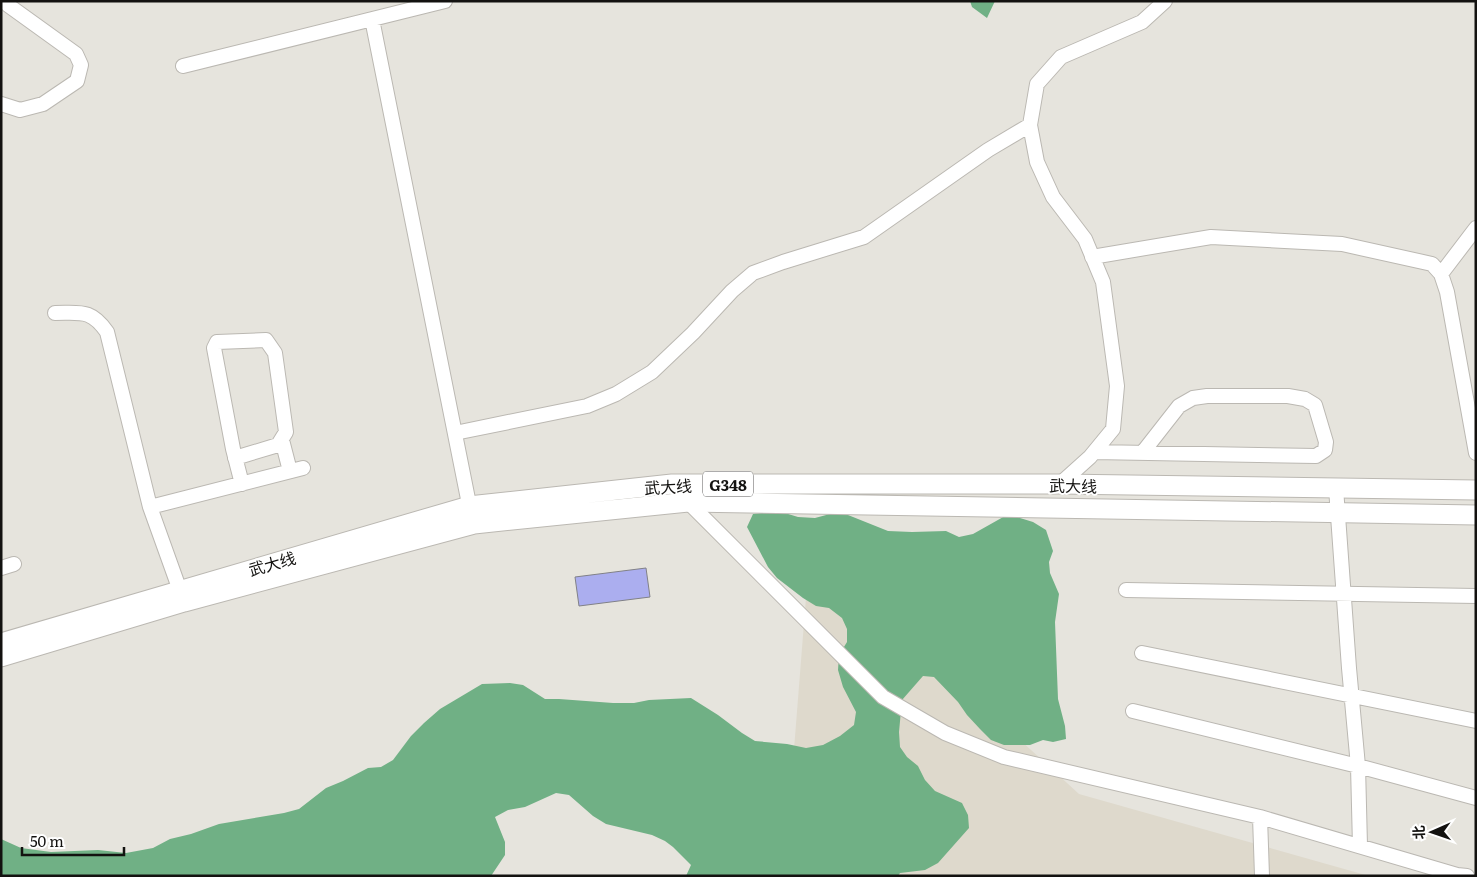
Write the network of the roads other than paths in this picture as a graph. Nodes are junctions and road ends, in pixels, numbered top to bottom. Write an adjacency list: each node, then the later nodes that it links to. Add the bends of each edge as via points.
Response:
1 (6, 1): 6 (street, via 76,54 81,65 77,81 43,104 20,110)
2 (445, 1): 4 (street)
3 (1165, 1): 7 (street, via 1142,22 1061,57 1036,84)
4 (372, 19): 5 (street); 12 (street)
5 (183, 66)
6 (1, 104)
7 (1030, 125): 9 (street, via 1037,162 1053,197 1085,239); 12 (street, via 988,150 864,237 753,273 732,290 652,372 616,394 587,406)
8 (1476, 228): 10 (street)
9 (1092, 256): 10 (street, via 1211,237 1342,244 1432,264); 14 (street, via 1103,282 1117,386 1113,429)
10 (1441, 274): 16 (street)
11 (55, 313): 25 (street, via 85,313 99,321 108,332)
12 (455, 433): 24 (street)
13 (282, 440): 17 (street, via 278,445); 17 (street, via 286,432 274,353 266,340 217,342 214,348); 18 (street, via 297,469)
14 (1094, 452): 15 (street); 20 (street)
15 (1143, 452): 15 (street, via 1316,456 1326,450 1326,442 1315,405 1306,399 1207,396 1193,398 1180,406)
16 (1476, 453)
17 (235, 458): 18 (street)
18 (242, 484): 25 (street)
19 (672, 484): 20 (highway, 武大线 / G348); 23 (street); 24 (highway, 武大线 / G348)
20 (1060, 484): 21 (highway, 武大线 / G348)
21 (1336, 488): 22 (highway, 武大线 / G348); 26 (street)
22 (1476, 490)
23 (688, 502): 26 (highway, 武大线 / G348); 28 (highway, 武大线 / G348); 41 (street, via 883,697 945,733 1004,757)
24 (469, 506): 28 (street); 31 (highway, 武大线 / G348)
25 (150, 507): 31 (street)
26 (1339, 513): 27 (highway, 武大线 / G348); 30 (street)
27 (1476, 515)
28 (474, 524): 31 (highway, 武大线 / G348)
29 (1126, 590): 30 (street)
30 (1345, 594): 32 (street); 36 (street)
31 (181, 596): 33 (highway, 武大线 / G348); 35 (highway, 武大线 / G348)
32 (1476, 596)
33 (1, 643)
34 (1142, 653): 36 (street)
35 (1, 657)
36 (1352, 695): 38 (street); 39 (street)
37 (1133, 711): 39 (street)
38 (1476, 721)
39 (1358, 766): 40 (street); 42 (street)
40 (1476, 798)
41 (1260, 817): 42 (street); 43 (street)
42 (1360, 846): 44 (street)
43 (1262, 876)
44 (1467, 876)

